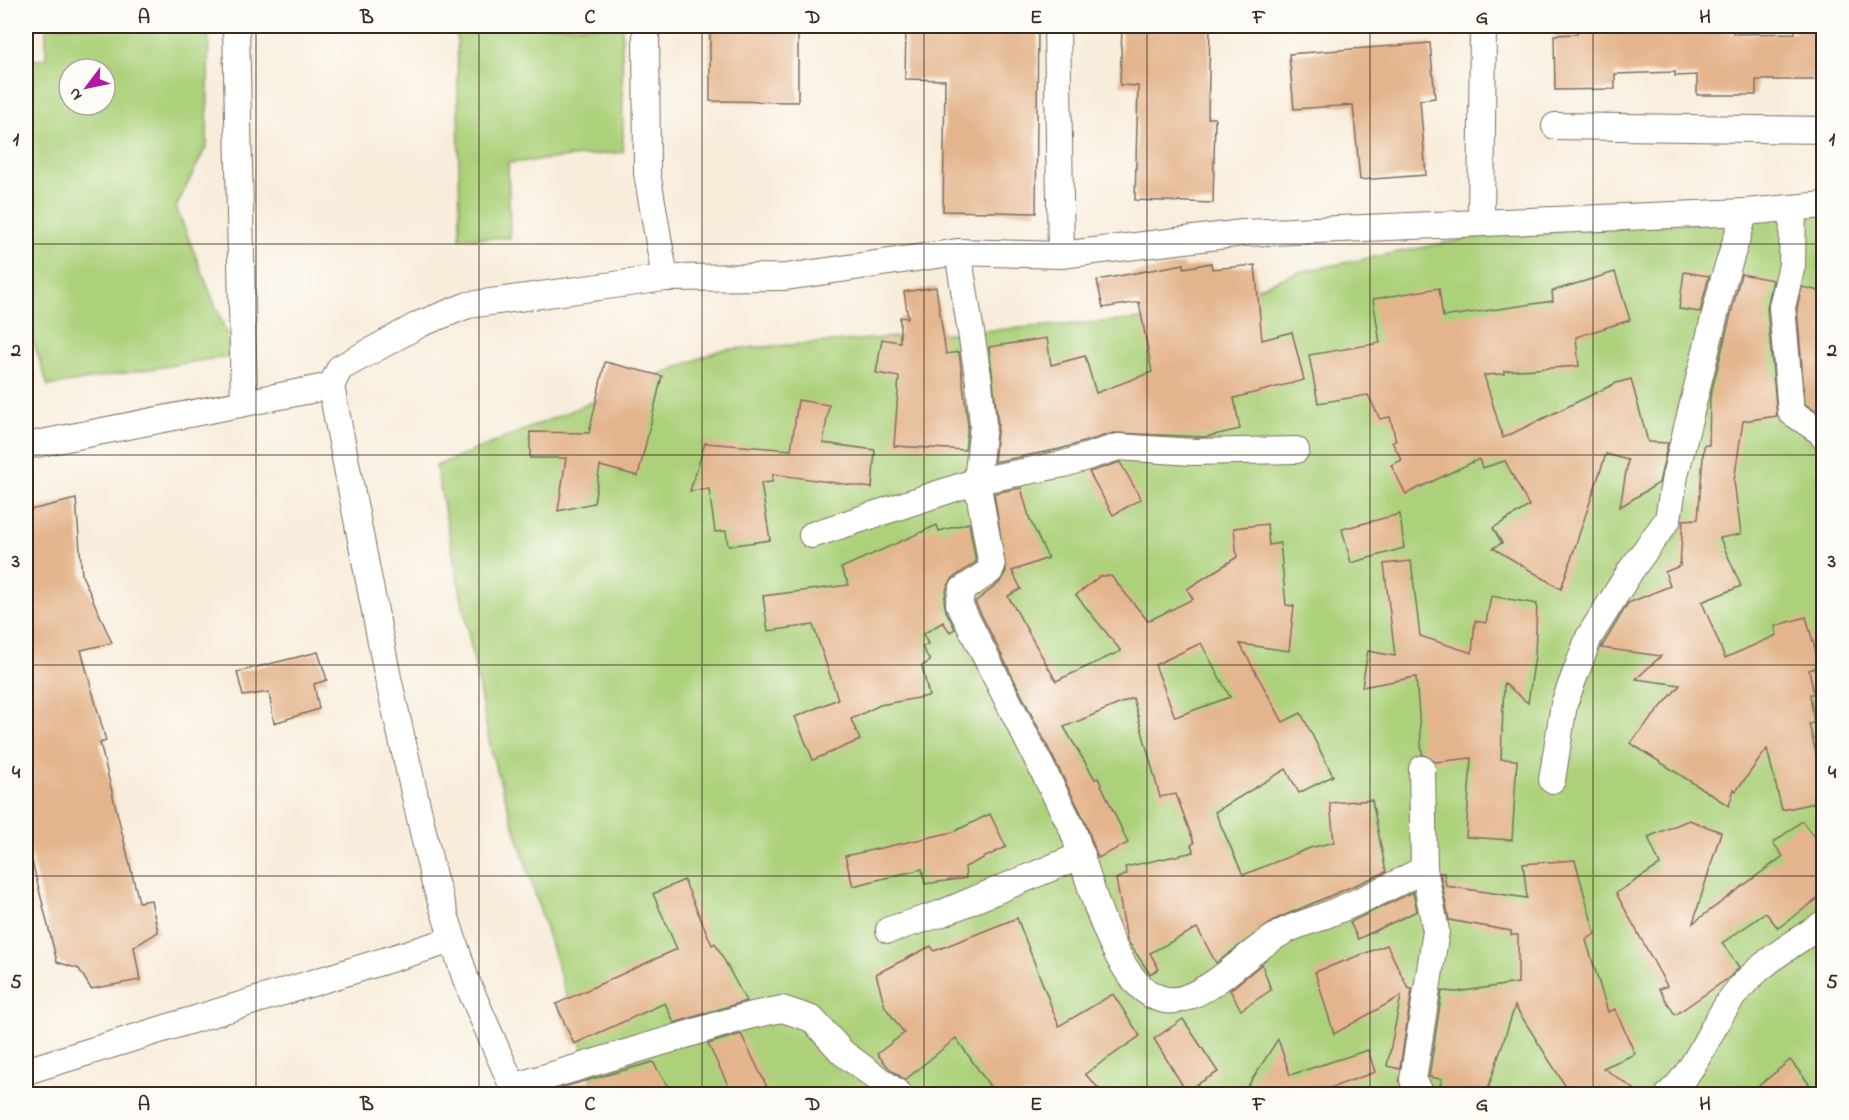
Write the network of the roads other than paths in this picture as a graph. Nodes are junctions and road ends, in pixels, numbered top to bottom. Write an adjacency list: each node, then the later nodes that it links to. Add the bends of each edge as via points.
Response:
1 (237, 26): 15 (street)
2 (646, 26): 13 (street, via 647,172)
3 (1057, 26): 12 (street)
4 (1483, 26): 10 (street)
5 (1555, 126): 6 (street)
6 (1824, 130)
7 (1824, 205): 8 (street)
8 (1793, 208): 9 (street); 16 (street, via 1792,265 1782,307 1791,412)
9 (1745, 212): 10 (street); 22 (street, via 1723,282 1668,519 1589,637 1564,704)
10 (1481, 222): 12 (street, via 1243,233)
11 (958, 252): 12 (street); 13 (street, via 786,277); 19 (street, via 983,425)
12 (1061, 255)
13 (665, 278): 14 (street, via 468,305 420,324 340,368)
14 (331, 386): 15 (street); 27 (street, via 388,678 434,880)
15 (244, 402): 17 (street)
16 (1824, 437)
17 (26, 446)
18 (1296, 450): 19 (street, via 1192,452 1118,447 1064,464)
19 (977, 481): 20 (street); 23 (street, via 992,566 962,590 959,604)
20 (812, 535)
21 (1422, 770): 24 (street)
22 (1552, 780)
23 (1082, 855): 24 (street, via 1100,918 1118,956 1136,982 1155,999 1170,1001 1208,986 1284,931 1384,891); 26 (street, via 940,914)
24 (1424, 869): 31 (street, via 1436,931 1413,1080)
25 (1824, 923): 32 (street, via 1787,948 1734,995 1695,1061)
26 (889, 930)
27 (452, 940): 28 (street); 29 (street, via 482,1022)
28 (26, 1071)
29 (514, 1091): 30 (street, via 748,1016 782,1009 812,1019 843,1053)
30 (899, 1095)
31 (1421, 1095)
32 (1669, 1095)

